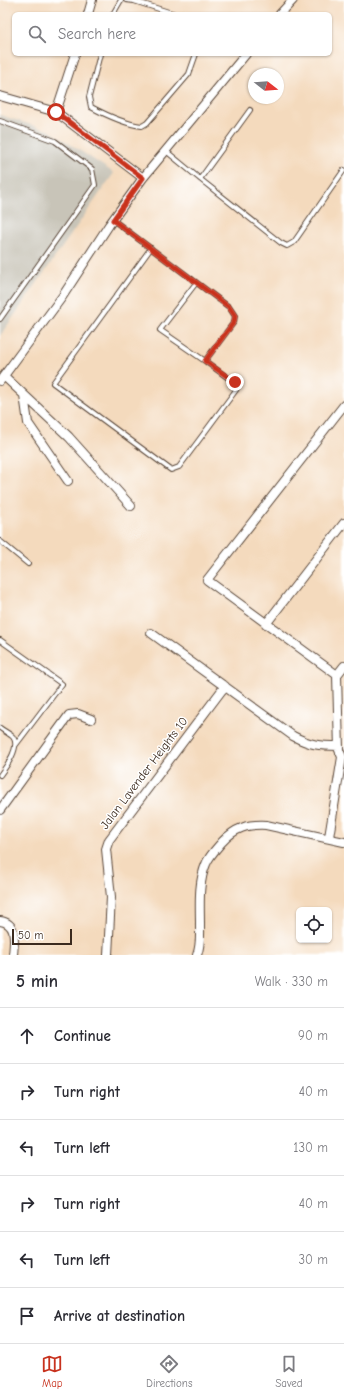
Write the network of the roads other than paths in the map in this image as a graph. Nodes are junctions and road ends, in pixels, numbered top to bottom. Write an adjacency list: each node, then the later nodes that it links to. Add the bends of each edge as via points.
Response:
1 (92, 0): 5 (street)
2 (121, 0): 6 (lane)
3 (126, 0): 7 (lane)
4 (292, 0): 8 (street)
5 (89, 12)
6 (114, 12)
7 (169, 12)
8 (282, 12)
9 (74, 56): 15 (street)
10 (99, 56): 11 (lane, via 89,97 90,106 99,112 142,126 189,74)
11 (195, 56)
12 (244, 56): 17 (street)
13 (0, 96): 15 (street)
14 (250, 110): 20 (lane)
15 (56, 112): 19 (street)
16 (0, 121): 24 (lane, via 55,141 92,170 95,185)
17 (166, 150): 19 (street); 20 (lane)
18 (344, 170): 20 (lane, via 294,242 287,246)
19 (143, 178): 21 (street)
20 (200, 179)
21 (113, 220): 22 (lane); 26 (street, via 62,297)
22 (151, 248): 23 (lane); 25 (lane, via 53,383 171,470 179,467 236,390 235,382)
23 (196, 284): 25 (lane, via 229,307 235,316 234,322); 25 (lane, via 160,330)
24 (0, 319)
25 (205, 361)
26 (2, 378): 27 (street)
27 (24, 395): 29 (street, via 28,423); 30 (street, via 69,437)
28 (344, 405): 34 (street, via 207,580)
29 (68, 481)
30 (131, 506)
31 (344, 523): 34 (street)
32 (0, 541): 33 (lane)
33 (28, 564)
34 (266, 624): 38 (street)
35 (151, 633): 39 (street)
36 (0, 640): 42 (lane, via 62,684)
37 (344, 666): 38 (street)
38 (337, 675): 43 (street)
39 (225, 686): 43 (street, via 293,736 309,744); 50 (street, Jalan Lavender Heights 10, via 109,840 106,849 111,897)
40 (91, 718): 45 (street, via 78,714 69,715)
41 (0, 728): 42 (lane, via 13,737)
42 (15, 746): 44 (lane, via 9,762)
43 (339, 746): 46 (street, via 342,757)
44 (0, 775)
45 (0, 810)
46 (329, 838): 47 (street); 51 (street, via 252,824 228,836 206,863 202,877)
47 (344, 842)
48 (0, 921): 49 (street, via 9,924 14,931)
49 (13, 955)
50 (108, 955)
51 (198, 955)

